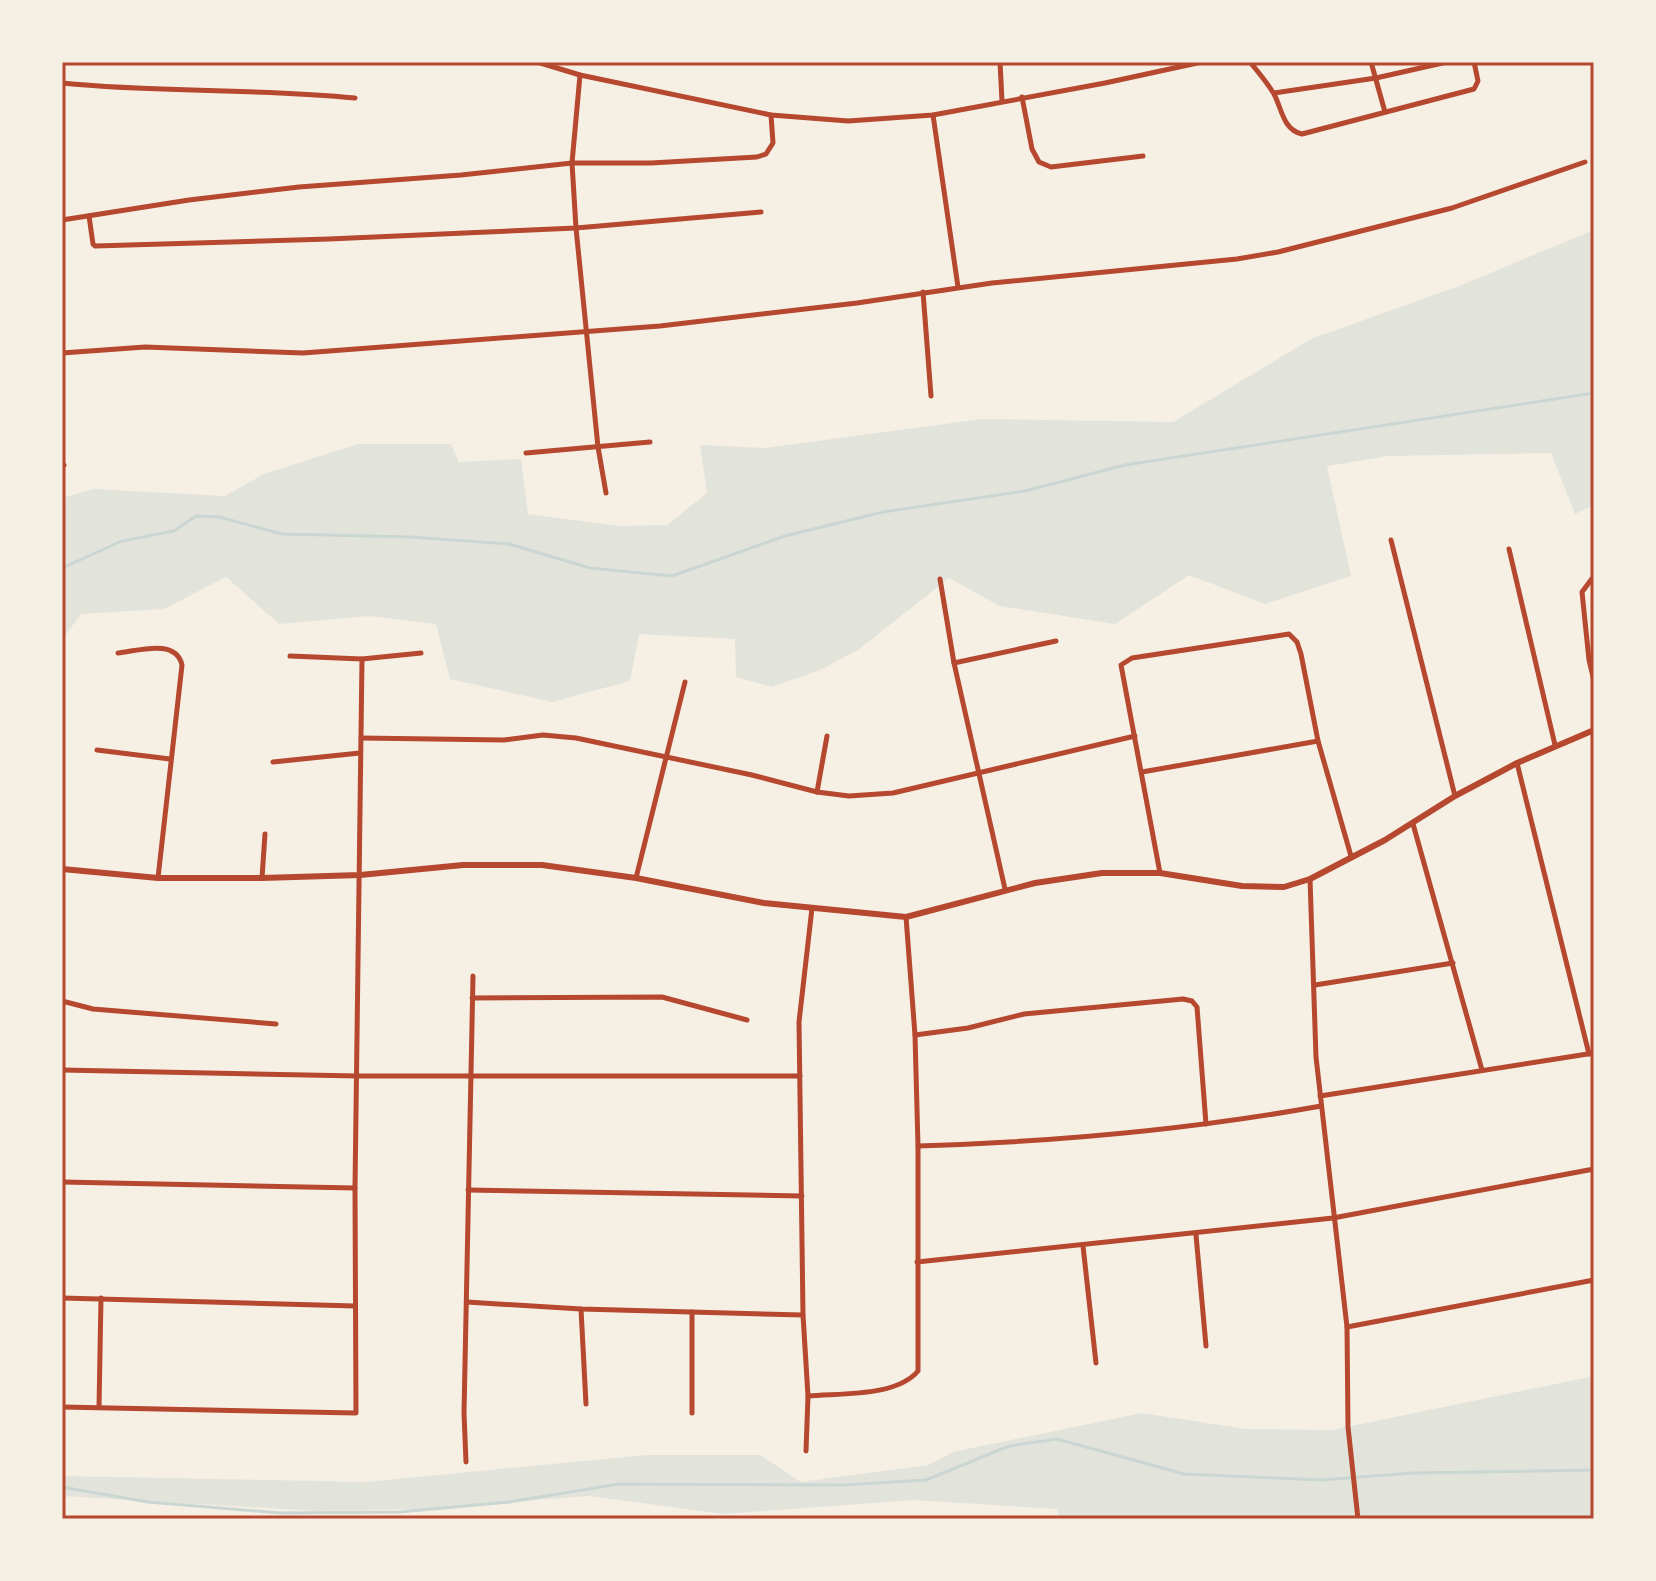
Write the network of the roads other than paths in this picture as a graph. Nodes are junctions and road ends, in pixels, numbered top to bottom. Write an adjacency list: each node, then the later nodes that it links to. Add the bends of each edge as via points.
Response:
1 (537, 62): 8 (street)
2 (1000, 62): 15 (street)
3 (1202, 62): 13 (street)
4 (1250, 62): 12 (street)
5 (1371, 62): 10 (street)
6 (1447, 62): 10 (street)
7 (1474, 62): 16 (street, via 1474,89)
8 (566, 66): 9 (street)
9 (580, 75): 17 (street); 21 (street)
10 (1376, 78): 12 (street); 16 (street)
11 (62, 83): 14 (street)
12 (1274, 93): 16 (street, via 1287,126 1302,134)
13 (1022, 97): 15 (street); 19 (street, via 1039,162 1051,167)
14 (355, 98)
15 (1002, 101): 18 (street)
16 (1385, 112)
17 (771, 115): 18 (street, via 848,121); 21 (street, via 773,143 757,157)
18 (933, 115): 26 (street)
19 (1143, 156)
20 (1585, 162): 26 (street, via 1452,208 1278,252)
21 (572, 163): 23 (street, via 299,187); 25 (street)
22 (761, 212): 25 (street)
23 (89, 216): 24 (street); 25 (street, via 95,246)
24 (62, 220)
25 (576, 228): 28 (street)
26 (958, 287): 27 (street)
27 (923, 292): 28 (street, via 728,320); 30 (street)
28 (587, 330): 29 (street, via 303,353 145,347); 32 (street)
29 (62, 353)
30 (931, 396)
31 (650, 442): 32 (street)
32 (598, 447): 33 (street); 34 (street)
33 (526, 453)
34 (606, 493)
35 (1391, 540): 62 (street)
36 (1509, 549): 52 (street)
37 (1594, 576): 45 (street, via 1582,592)
38 (940, 579): 44 (street)
39 (1056, 641): 44 (street)
40 (118, 653): 55 (street, via 163,648 180,657)
41 (421, 653): 43 (street)
42 (290, 656): 43 (street)
43 (362, 659): 50 (street)
44 (954, 663): 60 (street)
45 (1594, 681)
46 (685, 682): 56 (street)
47 (1594, 730): 52 (street)
48 (827, 736): 61 (street)
49 (1135, 736): 51 (street, via 1121,665 1132,658 1289,634 1301,654); 59 (street); 60 (street)
50 (361, 738): 54 (street); 56 (street, via 504,740 543,735)
51 (1318, 741): 59 (street); 65 (street)
52 (1555, 745): 58 (street)
53 (97, 750): 55 (street)
54 (360, 753): 57 (street); 68 (street)
55 (170, 759): 69 (street)
56 (667, 759): 61 (street); 71 (street)
57 (273, 762)
58 (1517, 763): 62 (street); 84 (street)
59 (1142, 772): 67 (street)
60 (978, 773): 61 (street, via 893,793); 73 (street)
61 (817, 792)
62 (1455, 796): 63 (street)
63 (1413, 824): 65 (street); 76 (street)
64 (265, 834): 70 (street)
65 (1351, 856): 72 (street)
66 (62, 869): 69 (street)
67 (1160, 873): 72 (street, via 1242,886 1284,887); 73 (street, via 1102,873)
68 (360, 875): 70 (street); 71 (street, via 463,865 542,865); 87 (street)
69 (158, 878): 70 (street)
70 (262, 878)
71 (636, 878): 74 (street)
72 (1310, 879): 78 (street)
73 (1005, 889): 75 (street)
74 (812, 908): 75 (street); 89 (street, via 799,1022)
75 (906, 917): 83 (street)
76 (1453, 963): 78 (street); 86 (street)
77 (473, 976): 79 (street)
78 (1315, 985): 90 (street)
79 (472, 998): 81 (street, via 662,997); 88 (street)
80 (62, 1001): 82 (street, via 93,1009)
81 (747, 1020)
82 (276, 1024)
83 (915, 1035): 92 (street, via 1024,1014 1192,1001 1197,1007); 93 (street)
84 (1592, 1053): 86 (street)
85 (62, 1070): 87 (street)
86 (1482, 1070): 90 (street)
87 (358, 1076): 88 (street); 96 (street)
88 (472, 1076): 89 (street); 97 (street)
89 (800, 1076): 98 (street)
90 (1320, 1096): 91 (street)
91 (1321, 1106): 92 (street); 99 (street)
92 (1206, 1124): 93 (street, via 1016,1143)
93 (918, 1146): 102 (street)
94 (1594, 1169): 99 (street)
95 (62, 1182): 96 (street)
96 (355, 1188): 107 (street)
97 (467, 1190): 98 (street); 106 (street)
98 (802, 1196): 110 (street)
99 (1333, 1218): 100 (street); 111 (street)
100 (1196, 1235): 101 (street); 112 (street)
101 (1083, 1246): 102 (street); 113 (street)
102 (917, 1262): 114 (street, via 918,1371 888,1390)
103 (1594, 1280): 111 (street)
104 (62, 1298): 105 (street)
105 (101, 1298): 107 (street); 117 (street)
106 (467, 1302): 108 (street); 120 (street)
107 (355, 1306): 117 (street, via 356,1413)
108 (581, 1309): 109 (street); 115 (street)
109 (692, 1312): 110 (street); 118 (street)
110 (803, 1315): 114 (street)
111 (1347, 1327): 121 (street, via 1348,1427)
112 (1206, 1346)
113 (1096, 1363)
114 (808, 1396): 119 (street)
115 (586, 1404)
116 (62, 1407): 117 (street)
117 (99, 1407)
118 (692, 1413)
119 (806, 1451)
120 (466, 1462)
121 (1358, 1519)

